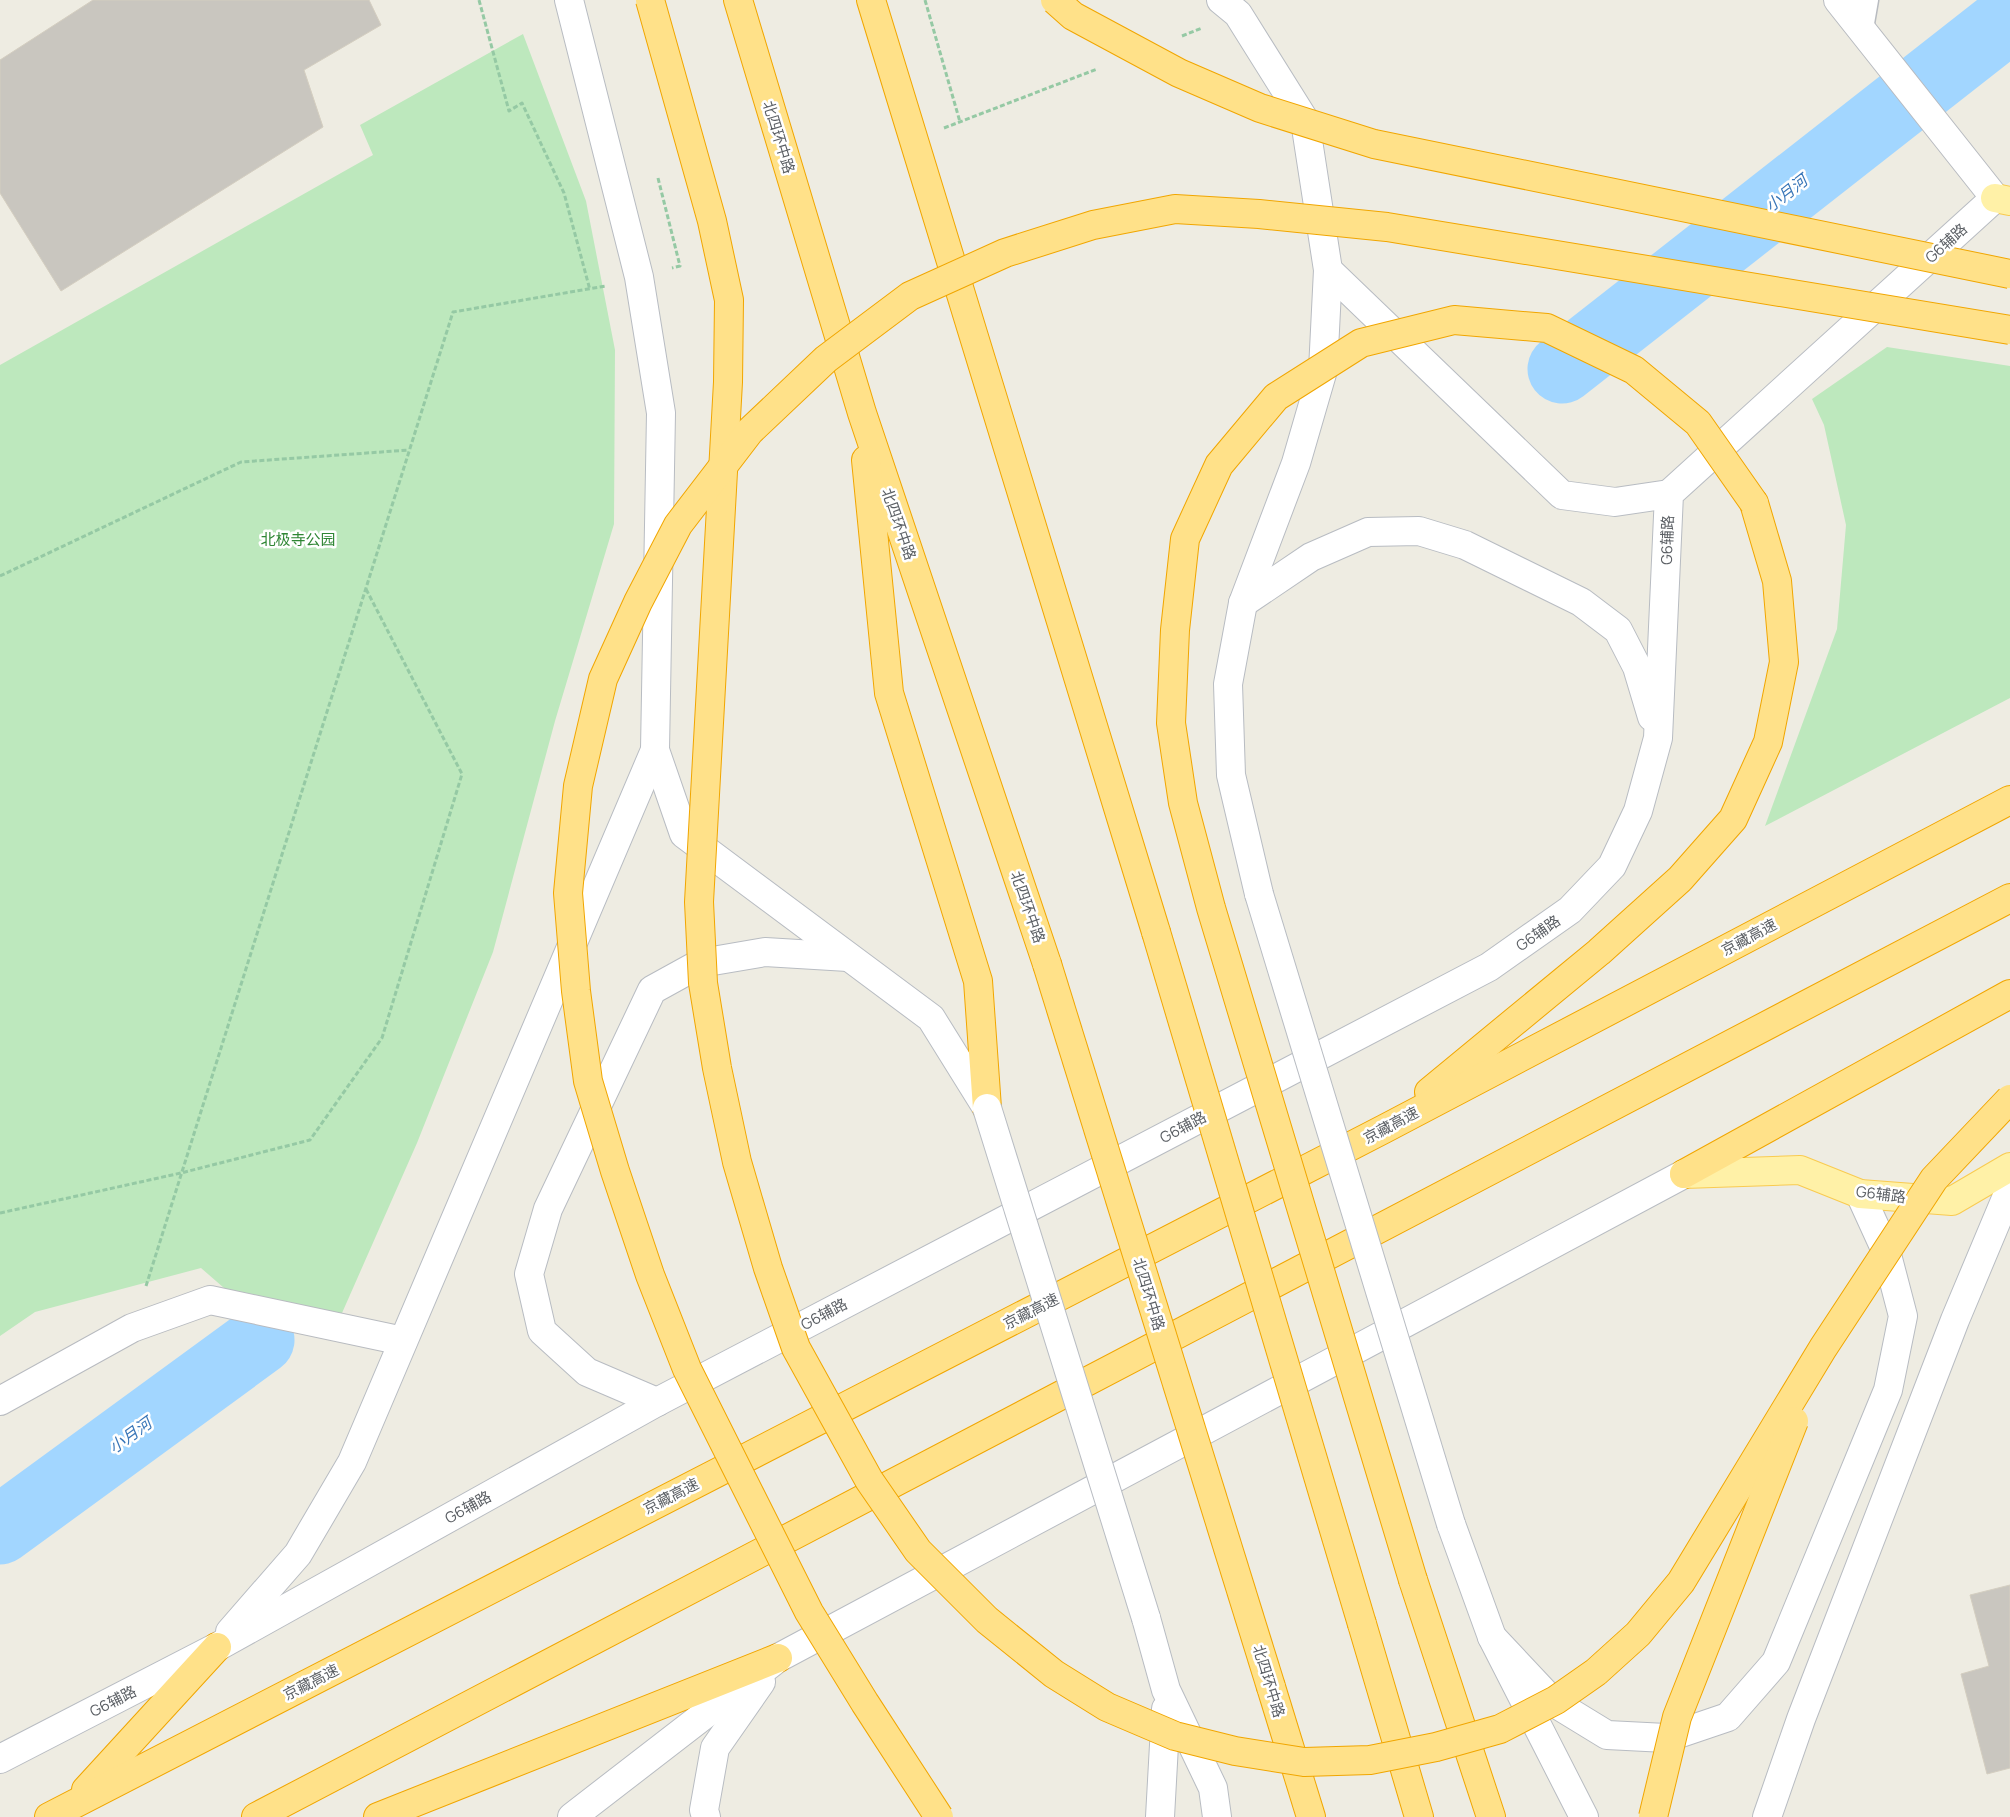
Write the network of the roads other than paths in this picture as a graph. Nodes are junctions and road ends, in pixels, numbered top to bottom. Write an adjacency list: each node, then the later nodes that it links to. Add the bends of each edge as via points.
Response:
1 (569, 0): 18 (street, via 639,277 661,413)
2 (650, 0): 31 (highway, bridge, via 712,221 729,300 728,382 700,902 703,983 717,1068 738,1162 768,1268 796,1348 869,1480 918,1551 987,1620 1054,1674 1107,1707 1175,1736 1235,1751 1304,1762 1370,1760 1436,1747 1500,1729 1556,1700 1596,1672 1638,1634 1681,1582)
3 (738, 0): 14 (highway, 北四环中路)
4 (871, 0): 49 (highway, bridge, via 1156,932)
5 (1055, 0): 12 (highway, bridge, via 1073,16 1179,74 1260,108 1374,144)
6 (1838, 0): 9 (street)
7 (1868, 0): 9 (lane)
8 (1230, 7): 11 (street, via 1305,121)
9 (1862, 29): 10 (street)
10 (2005, 195): 15 (street, G6辅路)
11 (1328, 270): 15 (street, via 1562,495 1615,502); 16 (street, via 1323,370 1296,463)
12 (2010, 274)
13 (2010, 330): 45 (highway, bridge, via 1388,227 1174,209 1094,225 1005,253 910,296 826,359 750,430 678,525 603,679 578,786 568,893 588,1081 650,1275 687,1369 809,1612)
14 (862, 413): 24 (highway, via 889,693 978,981); 48 (highway, 北四环中路, bridge, via 1047,964)
15 (1668, 494): 17 (street, G6辅路)
16 (1242, 604): 17 (street, via 1311,557 1368,532 1419,531 1465,545 1582,602 1618,630 1637,667); 34 (street, bridge, via 1228,684 1231,775 1259,894 1451,1524)
17 (1658, 738): 33 (street, G6辅路, via 1638,811 1612,866 1570,910 1489,967)
18 (655, 750): 21 (street, via 684,834); 30 (street)
19 (2010, 800): 25 (highway, 京藏高速)
20 (2010, 898): 41 (highway)
21 (848, 957): 24 (street, via 931,1018); 33 (street, via 764,952 701,963 652,990 548,1209 529,1274 542,1331 587,1372)
22 (2010, 994): 27 (highway)
23 (2010, 1099): 31 (highway, bridge, via 1934,1179)
24 (987, 1108): 37 (street, bridge)
25 (1384, 1129): 39 (highway, 京藏高速); 50 (highway, bridge, via 1599,952 1680,879 1733,819 1768,742 1784,662 1778,582 1754,503 1698,423 1634,370 1547,328 1454,320 1361,343 1276,397 1219,465 1185,539 1175,630 1171,722 1183,803 1214,918 1414,1580)
26 (2010, 1167): 29 (main road, G6辅路, via 1952,1201)
27 (1684, 1174): 29 (main road, G6辅路, via 1800,1170); 36 (street, G6辅路)
28 (2010, 1189): 53 (street, via 1915,1422 1801,1719)
29 (1860, 1194): 34 (street, via 1886,1251 1903,1316 1888,1390 1776,1662 1728,1716 1666,1738 1607,1735 1553,1702)
30 (403, 1341): 32 (street, via 210,1300 132,1328); 35 (street, via 352,1462 298,1554)
31 (1823, 1348): 52 (highway, bridge, via 1677,1717)
32 (0, 1401)
33 (657, 1402): 35 (street, G6辅路)
34 (1492, 1637): 51 (street)
35 (217, 1647): 38 (street, G6辅路); 39 (highway)
36 (778, 1658): 42 (highway); 43 (street, G6辅路); 44 (street, via 715,1748 704,1810)
37 (1166, 1690): 46 (street); 47 (street, via 1213,1788)
38 (0, 1759)
39 (73, 1804): 40 (highway, 京藏高速)
40 (49, 1817)
41 (256, 1817)
42 (378, 1817)
43 (572, 1817)
44 (706, 1817)
45 (939, 1817)
46 (1160, 1817)
47 (1217, 1817)
48 (1311, 1817)
49 (1419, 1817)
50 (1491, 1817)
51 (1584, 1817)
52 (1654, 1817)
53 (1767, 1817)

